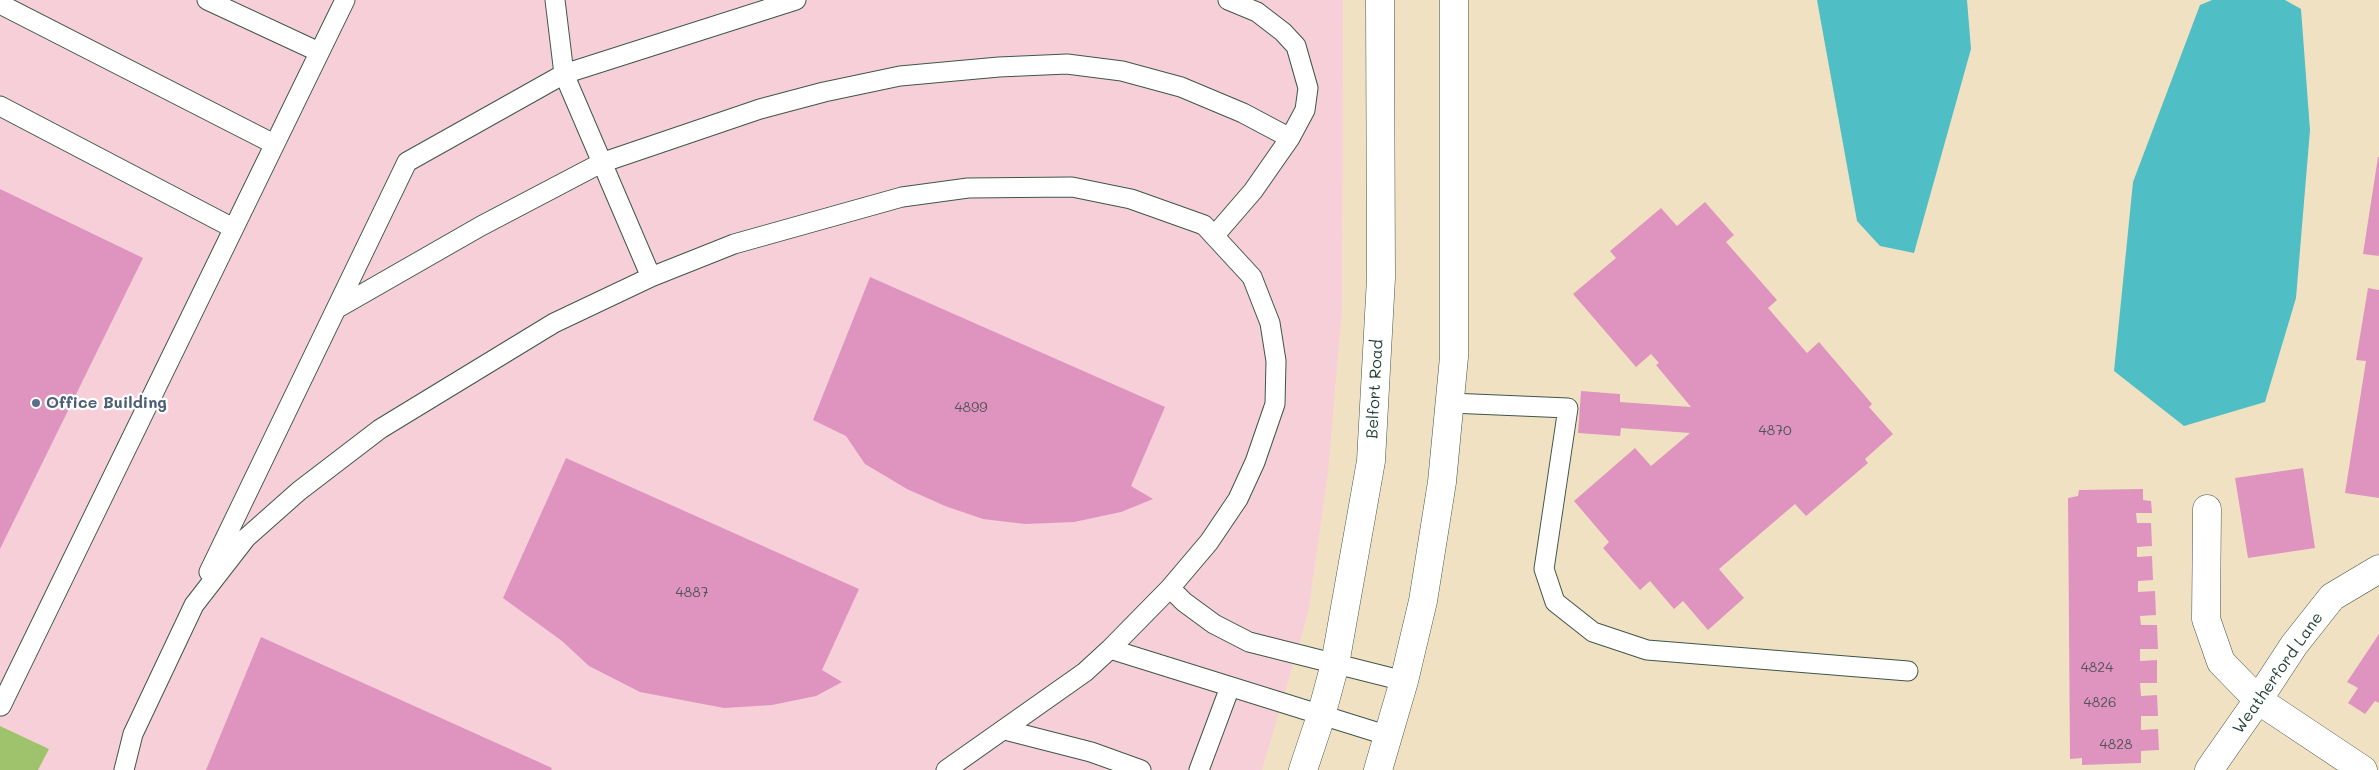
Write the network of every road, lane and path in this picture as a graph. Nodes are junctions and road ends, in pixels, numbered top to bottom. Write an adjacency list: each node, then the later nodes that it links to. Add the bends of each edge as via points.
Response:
1 (207, 0): 9 (lane)
2 (344, 0): 9 (lane)
3 (556, 0): 10 (lane)
4 (796, 0): 10 (lane)
5 (1228, 0): 12 (lane, via 1257,12 1296,46 1308,88 1305,110)
6 (1380, 0): 25 (main road, Belfort Road, via 1381,278 1371,461)
7 (1454, 0): 19 (main road, via 1454,357)
8 (0, 4): 13 (lane)
9 (319, 52): 13 (lane)
10 (564, 74): 14 (lane); 18 (lane, via 407,162)
11 (0, 106): 15 (lane)
12 (1290, 138): 14 (lane, via 1243,113 1180,87 1122,71 1067,64 1038,65 900,76 824,92 760,109); 16 (lane, via 1253,191)
13 (274, 144): 15 (lane)
14 (601, 163): 17 (lane); 18 (lane)
15 (233, 228): 30 (lane)
16 (1215, 235): 17 (lane, via 1204,225 1131,198 1072,187 968,188 902,196 820,218 734,244); 22 (lane, via 1252,277 1270,323 1276,361 1275,404 1238,499 1209,542)
17 (651, 277): 23 (lane, via 554,323 380,429 299,491 246,538)
18 (336, 308): 23 (lane)
19 (1450, 403): 26 (lane, via 1568,408 1544,569 1555,602 1593,632 1647,650); 27 (main road, via 1442,482 1423,602)
20 (2207, 509): 29 (main road, via 2206,619 2221,662)
21 (2379, 569): 29 (main road, Weatherford Lane, via 2332,597 2294,645)
22 (1170, 588): 24 (lane); 25 (lane, via 1214,624 1249,642)
23 (194, 605): 33 (lane)
24 (1110, 649): 28 (lane); 32 (lane, via 1085,672)
25 (1335, 664): 27 (lane); 31 (main road, Belfort Road)
26 (1908, 671)
27 (1404, 681): 34 (main road)
28 (1230, 687): 31 (lane); 39 (lane)
29 (2258, 700): 42 (main road, Weatherford Lane); 43 (main road)
30 (1, 706)
31 (1321, 716): 34 (lane); 40 (main road, Belfort Road)
32 (1005, 730): 37 (lane); 38 (lane, via 1091,752)
33 (133, 734): 35 (lane); 36 (lane)
34 (1389, 736): 41 (main road)
35 (115, 770)
36 (124, 770)
37 (946, 770)
38 (1141, 770)
39 (1200, 770)
40 (1303, 770)
41 (1378, 770)
42 (2209, 770)
43 (2363, 770)

